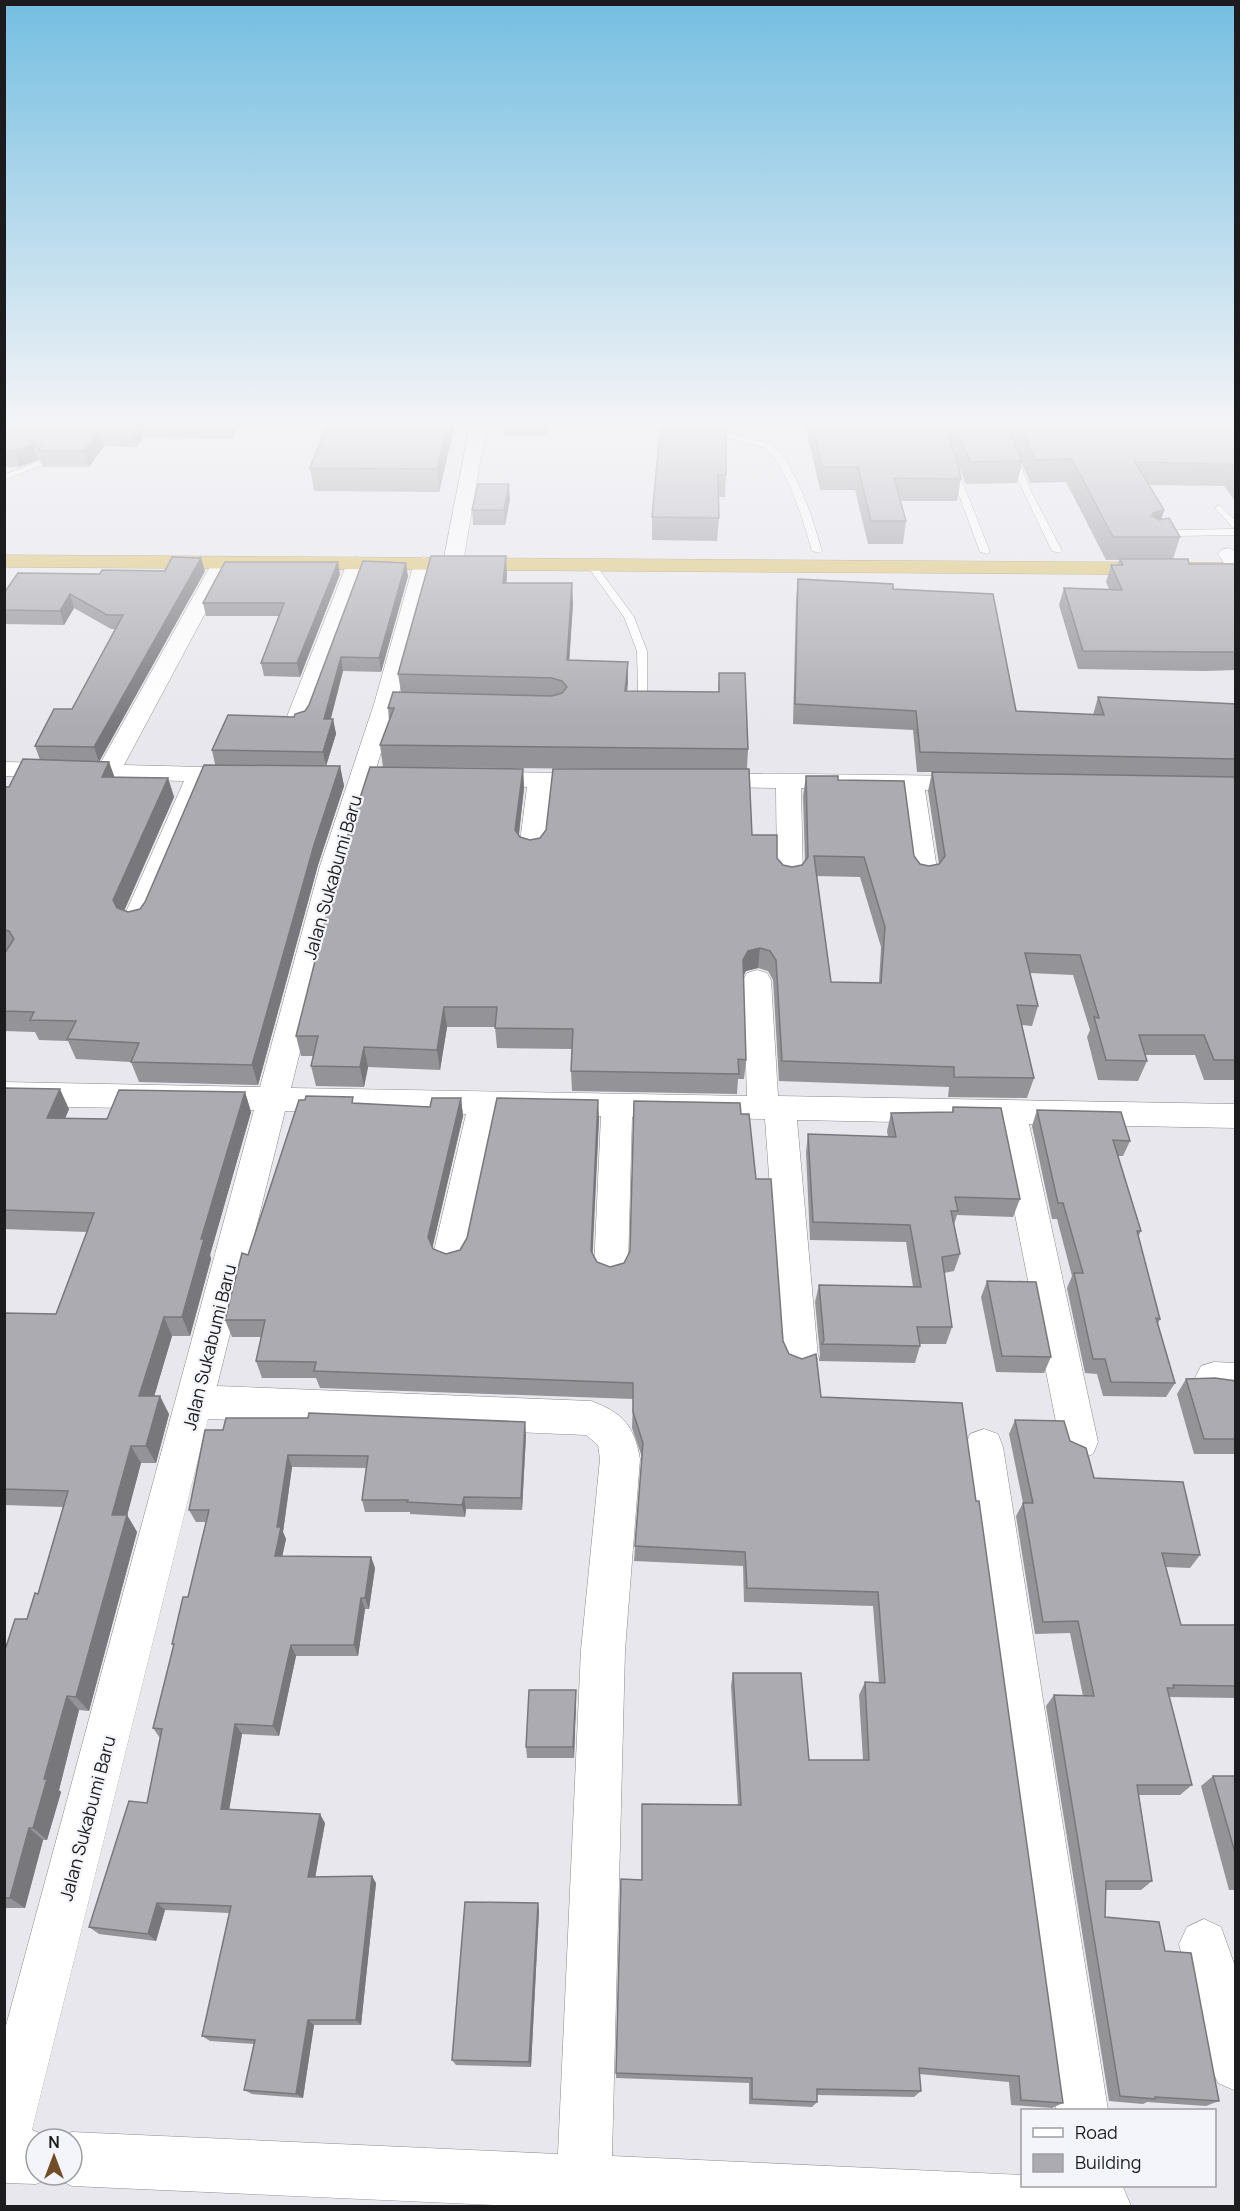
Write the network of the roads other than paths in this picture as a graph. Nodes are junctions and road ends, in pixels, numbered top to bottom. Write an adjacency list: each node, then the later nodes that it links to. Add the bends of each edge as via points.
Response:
1 (453, 523): 11 (street, Jalan Sukabumi Baru)
2 (809, 523): 8 (lane)
3 (974, 523): 10 (lane)
4 (1043, 523): 9 (lane)
5 (1236, 532): 6 (lane, via 1177,533)
6 (1152, 538)
7 (4, 544): 11 (highway)
8 (817, 551): 10 (highway); 11 (highway)
9 (1057, 551): 12 (highway); 14 (highway)
10 (985, 552): 12 (highway)
11 (445, 558): 16 (highway); 17 (highway); 37 (street, Jalan Sukabumi Baru, via 397,704 361,778 333,866)
12 (1030, 560): 14 (highway); 17 (highway)
13 (4, 561): 15 (highway)
14 (1234, 561)
15 (222, 563): 16 (highway); 21 (street)
16 (357, 563): 19 (street)
17 (593, 567): 18 (lane, via 629,616 642,651)
18 (642, 693)
19 (298, 718)
20 (4, 769): 21 (street)
21 (108, 772): 22 (street)
22 (199, 774): 23 (street); 34 (street)
23 (268, 776)
24 (456, 779): 25 (street)
25 (540, 780): 26 (street); 31 (street)
26 (622, 780)
27 (682, 780): 28 (street)
28 (788, 780): 29 (street); 33 (street)
29 (912, 783): 30 (street); 32 (street)
30 (996, 783)
31 (532, 850)
32 (926, 876)
33 (790, 877)
34 (136, 921)
35 (757, 980): 40 (street)
36 (4, 1094): 37 (street)
37 (274, 1099): 38 (street); 46 (street, Jalan Sukabumi Baru)
38 (484, 1103): 39 (street); 43 (street)
39 (618, 1105): 40 (street); 44 (street)
40 (772, 1108): 41 (street); 45 (street)
41 (1011, 1113): 42 (street); 47 (street)
42 (1236, 1116)
43 (450, 1255)
44 (611, 1268)
45 (800, 1357)
46 (195, 1402): 52 (street, Jalan Sukabumi Baru); 56 (street, via 591,1418 609,1427 618,1439 620,1460 603,1650)
47 (1079, 1442)
48 (984, 1447): 51 (street)
49 (1204, 1944): 50 (street)
50 (1236, 2065)
51 (1082, 2109)
52 (4, 2134)
53 (4, 2156): 54 (street)
54 (24, 2157)
55 (84, 2160): 56 (street)
56 (584, 2183): 58 (street)
57 (1093, 2187): 59 (street)
58 (1030, 2205): 59 (street)
59 (1096, 2206): 60 (street)
60 (1104, 2206)

